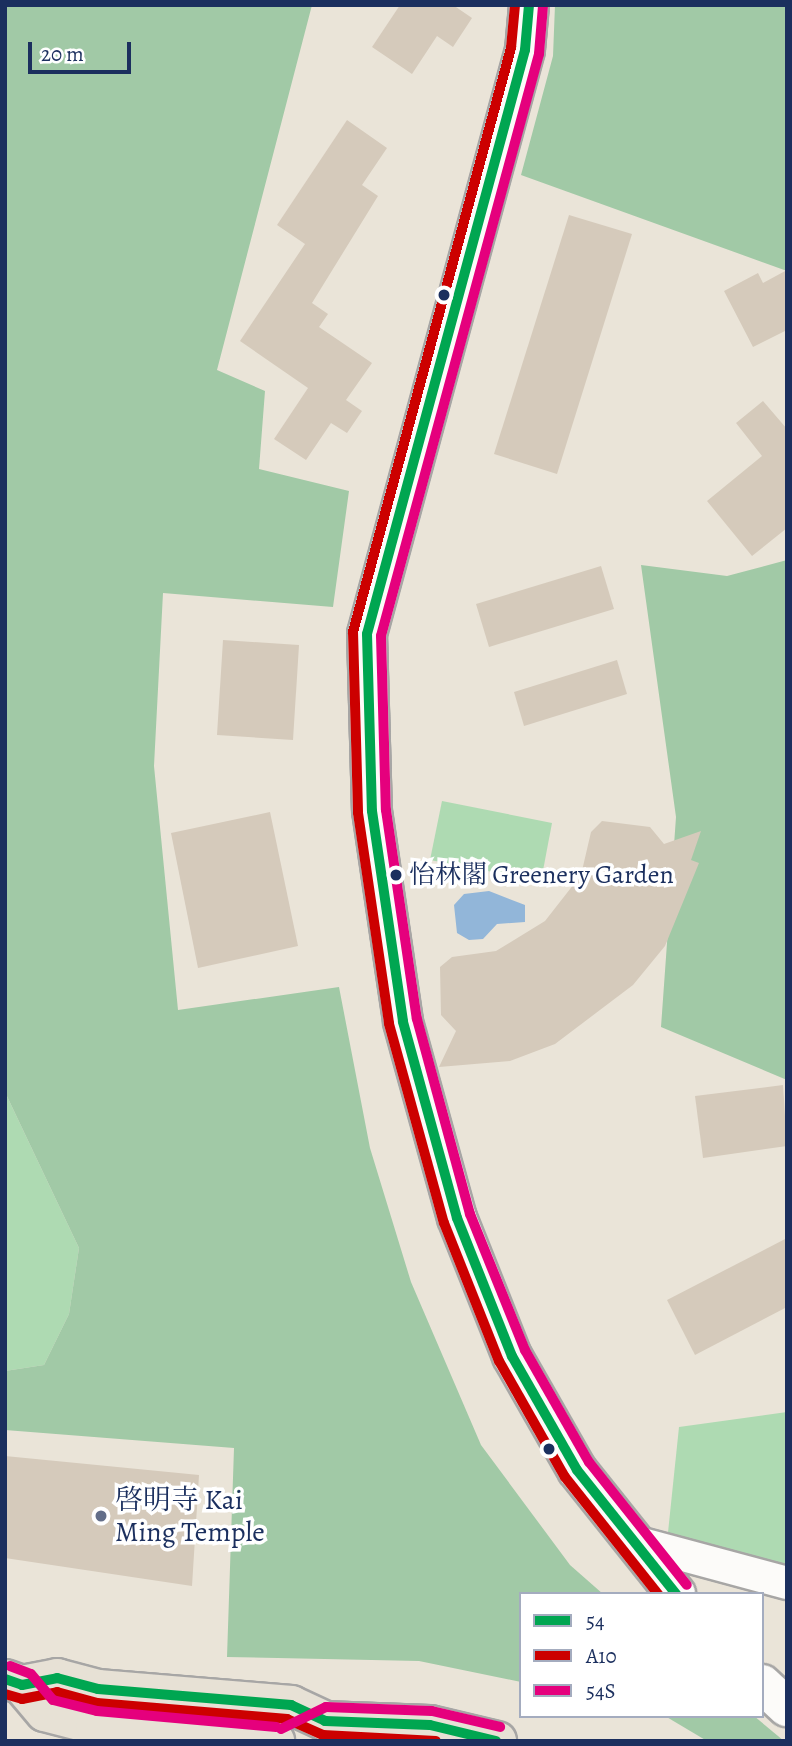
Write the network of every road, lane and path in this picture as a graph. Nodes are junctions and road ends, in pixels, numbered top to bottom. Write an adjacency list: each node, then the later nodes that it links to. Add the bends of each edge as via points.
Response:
1 (529, 5): 2 (street, via 525,50 367,634 372,811 402,1022 457,1218 512,1356 577,1469)
2 (635, 1542): 3 (street); 4 (street)
3 (787, 1583)
4 (674, 1592)
5 (14, 1682): 8 (main road, via 57,1678 98,1689 291,1705); 9 (main road, via 45,1712 95,1725)
6 (764, 1686): 7 (street)
7 (787, 1707)
8 (325, 1721): 10 (main road); 11 (main road, via 430,1726)
9 (275, 1741)
10 (288, 1741)
11 (497, 1741)

